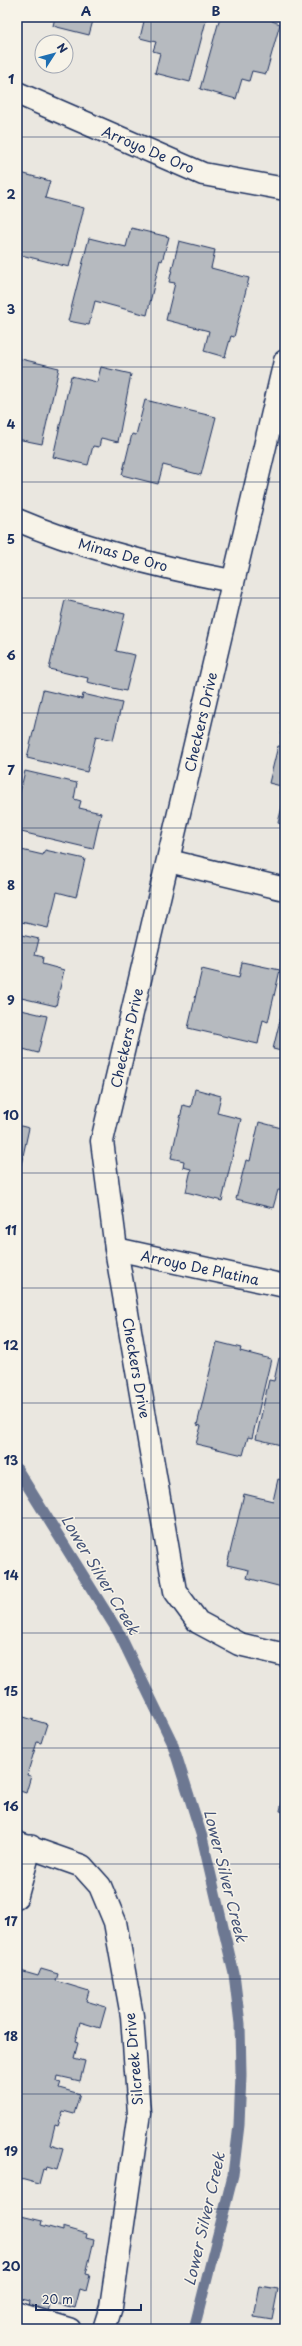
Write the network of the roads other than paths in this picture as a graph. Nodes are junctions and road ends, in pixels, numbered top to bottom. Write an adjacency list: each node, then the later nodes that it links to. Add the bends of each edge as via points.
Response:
1 (17, 93): 2 (street, Arroyo De Oro, via 203,174)
2 (285, 189)
3 (285, 361): 5 (street, Checkers Drive)
4 (17, 520): 5 (street, Minas De Oro, via 61,538 189,573)
5 (232, 581): 6 (street, Checkers Drive)
6 (169, 861): 7 (street); 8 (street, Checkers Drive, via 102,1141)
7 (285, 889)
8 (116, 1249): 9 (street, Arroyo De Platina); 10 (street, Checkers Drive, via 175,1592 198,1622 239,1644)
9 (285, 1286)
10 (285, 1655)
11 (24, 1845): 12 (lane); 15 (street, Silcreek Drive, via 82,1866 100,1886 115,1922 132,2016 139,2112 111,2306)
12 (17, 1897)
13 (17, 2313): 14 (lane)
14 (70, 2329)
15 (104, 2329)

